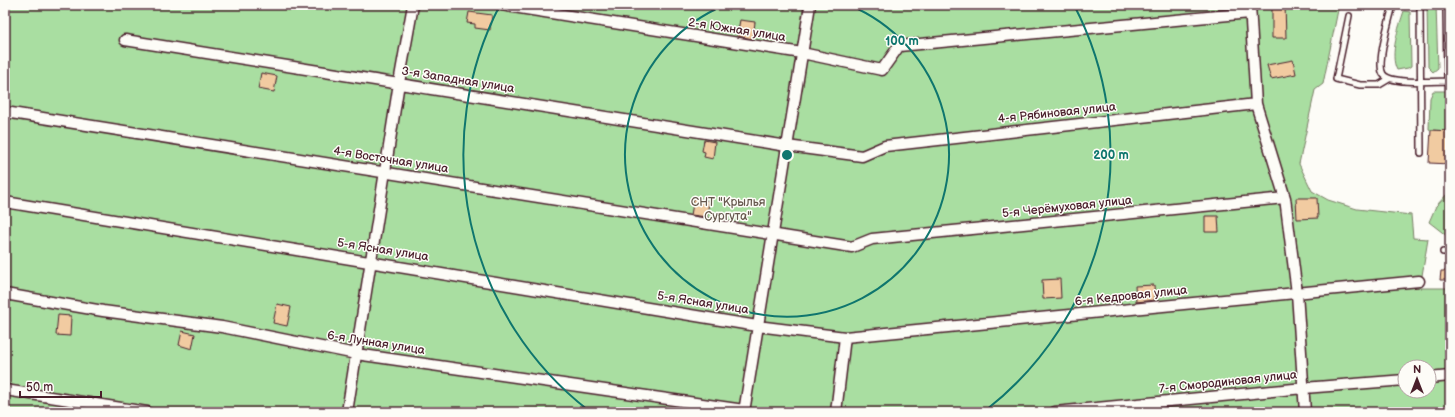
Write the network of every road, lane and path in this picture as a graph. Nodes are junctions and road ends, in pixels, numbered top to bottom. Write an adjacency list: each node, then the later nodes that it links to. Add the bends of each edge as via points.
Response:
1 (413, 5): 15 (street)
2 (501, 5): 11 (street, 2-я Южная улица)
3 (810, 5): 11 (street)
4 (1395, 5): 12 (lane, via 1383,42 1381,66 1383,74)
5 (1415, 5): 7 (lane)
6 (1446, 5): 14 (lane)
7 (1420, 7): 13 (lane)
8 (1250, 9): 11 (street, 2-я Южная улица, via 899,46 882,70); 16 (street)
9 (1349, 16): 12 (lane, via 1336,79 1360,85 1379,86)
10 (125, 40): 15 (street, 3-я Западная улица)
11 (802, 53): 18 (street)
12 (1389, 79): 13 (lane)
13 (1421, 81): 14 (lane); 19 (lane)
14 (1449, 81)
15 (399, 83): 18 (street, 3-я Западная улица); 21 (street)
16 (1256, 104): 20 (street, 4-я Рябиновая улица, via 886,146); 22 (street)
17 (5, 112): 21 (street, 4-я Восточная улица)
18 (787, 146): 20 (street, 3-я Западная улица); 24 (street)
19 (1421, 153)
20 (862, 156)
21 (385, 172): 24 (street, 4-я Восточная улица); 28 (street)
22 (1285, 198): 25 (street, 5-я Черёмуховая улица, via 872,239); 30 (street)
23 (5, 202): 28 (street, 5-я Ясная улица)
24 (774, 234): 25 (street, 4-я Восточная улица); 32 (street)
25 (852, 247)
26 (1443, 252): 27 (lane)
27 (1450, 252)
28 (372, 262): 32 (street, 5-я Ясная улица); 34 (street)
29 (1419, 281): 30 (street, 6-я Кедровая улица)
30 (1297, 293): 33 (street, 6-я Кедровая улица); 38 (street)
31 (5, 294): 34 (street, 6-я Лунная улица, via 103,311 222,327)
32 (758, 326): 33 (street, 5-я Ясная улица); 40 (street)
33 (845, 337): 43 (street)
34 (356, 354): 40 (street, 6-я Лунная улица); 42 (street)
35 (1450, 376): 36 (street)
36 (1437, 377)
37 (1397, 381): 38 (street, 7-я Смородиновая улица)
38 (1304, 388): 44 (street, 7-я Смородиновая улица); 45 (street)
39 (5, 390): 41 (street)
40 (744, 411)
41 (147, 412)
42 (348, 412)
43 (836, 412)
44 (1055, 412)
45 (1304, 412)

